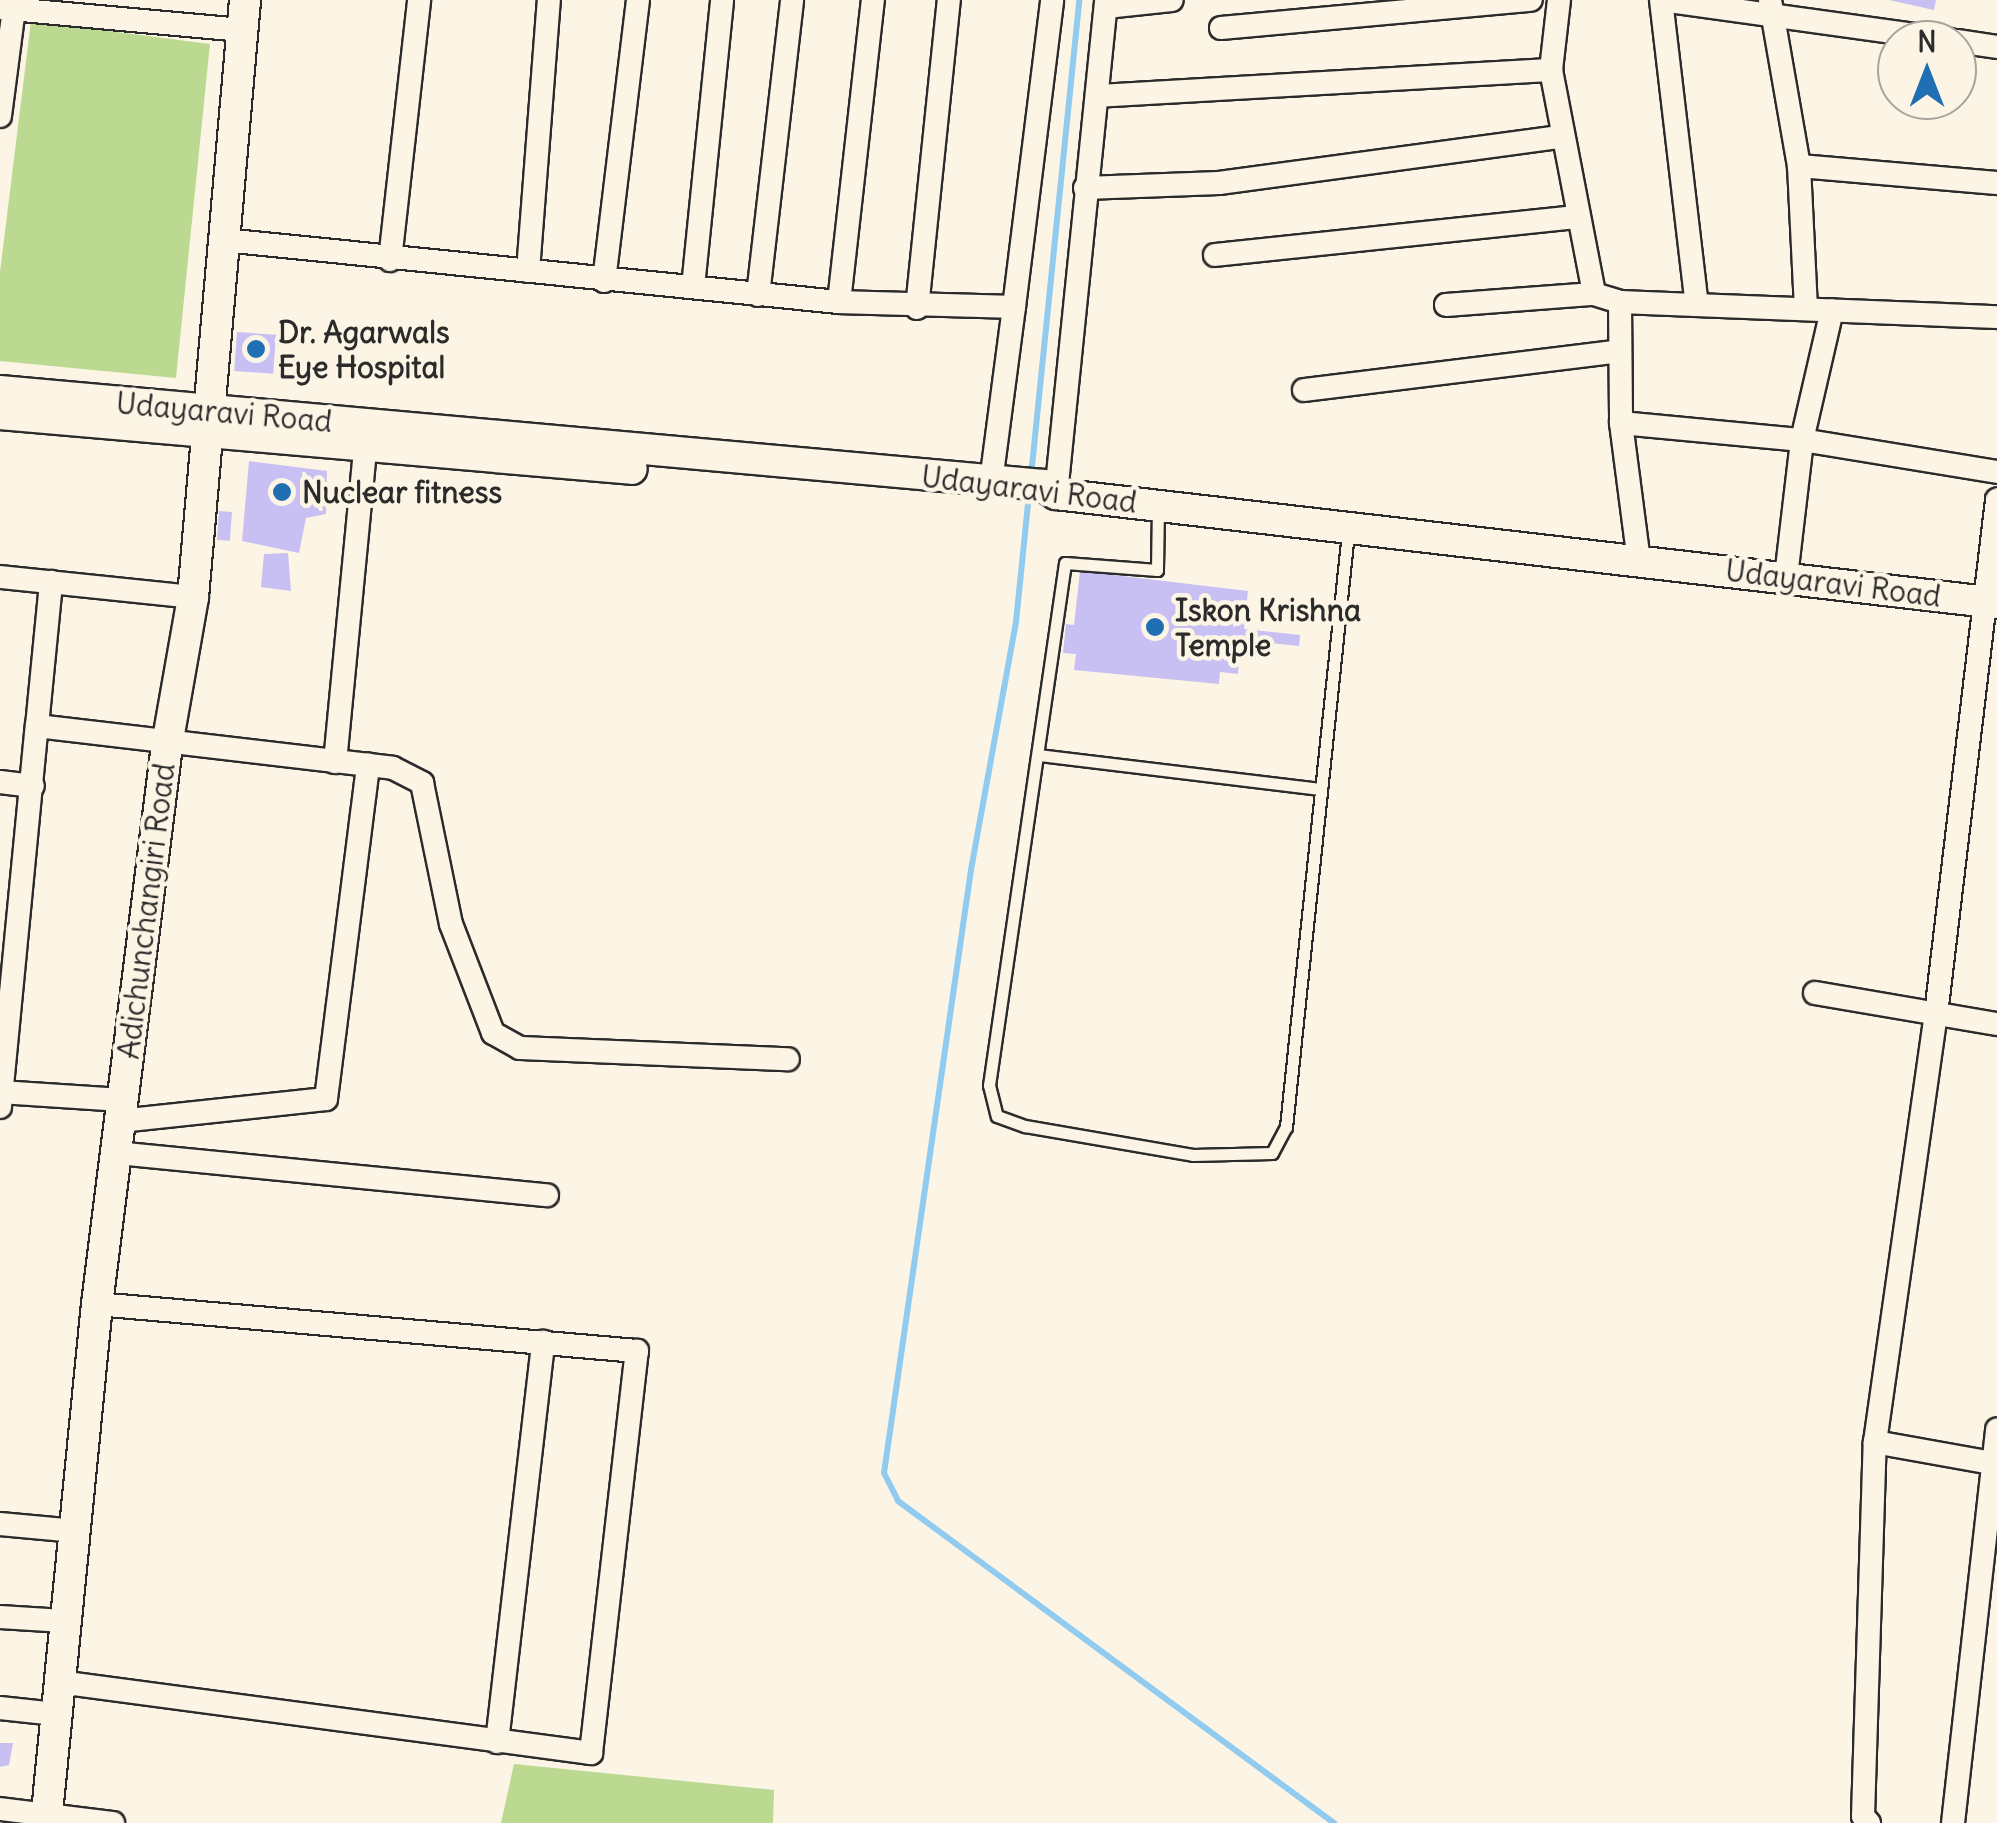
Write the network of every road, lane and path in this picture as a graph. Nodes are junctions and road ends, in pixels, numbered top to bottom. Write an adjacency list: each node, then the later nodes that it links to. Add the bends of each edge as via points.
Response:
1 (419, 0): 30 (street)
2 (549, 0): 31 (street)
3 (638, 0): 32 (street)
4 (722, 0): 33 (street)
5 (792, 0): 35 (street)
6 (873, 0): 36 (street)
7 (948, 0): 41 (street)
8 (1052, 0): 40 (street)
9 (1172, 0): 13 (street)
10 (1531, 0): 19 (street)
11 (1559, 0): 20 (street)
12 (1662, 0): 15 (street); 39 (street)
13 (1106, 3): 21 (street)
14 (10, 6): 17 (street); 22 (street)
15 (1772, 8): 16 (street); 24 (street)
16 (1824, 11): 18 (street)
17 (243, 15): 28 (street, Adichunchangiri Road)
18 (1877, 23)
19 (1221, 28)
20 (1552, 70): 21 (street); 23 (street)
21 (1097, 96): 26 (street)
22 (0, 116)
23 (1560, 136): 26 (street, via 1219,183); 27 (street)
24 (1799, 166): 25 (street); 42 (street)
25 (1997, 183)
26 (1085, 188): 55 (street)
27 (1577, 217): 29 (street); 34 (street)
28 (224, 240): 30 (street); 49 (street, Adichunchangiri Road)
29 (1215, 254)
30 (390, 260): 31 (street)
31 (528, 271): 32 (street)
32 (604, 281): 33 (street)
33 (693, 287): 35 (street)
34 (1594, 294): 37 (street); 38 (street)
35 (758, 295): 36 (street)
36 (839, 302): 41 (street)
37 (1620, 302): 39 (street); 45 (street)
38 (1446, 305)
39 (1697, 305): 42 (street)
40 (1014, 307): 41 (street); 54 (street)
41 (917, 308)
42 (1806, 309): 43 (street)
43 (1832, 310): 44 (street); 51 (street)
44 (1997, 316)
45 (1620, 351): 46 (street); 50 (street)
46 (1304, 390)
47 (0, 391): 49 (street, Udayaravi Road)
48 (0, 414): 49 (street, Udayaravi Road)
49 (208, 422): 52 (street); 54 (street, Udayaravi Road); 63 (street, Adichunchangiri Road)
50 (1621, 423): 51 (street); 59 (street)
51 (1802, 440): 53 (street); 61 (street)
52 (365, 448): 54 (street); 68 (street)
53 (1997, 472)
54 (994, 487): 55 (street, Udayaravi Road)
55 (1047, 494): 57 (street, Udayaravi Road)
56 (1997, 500): 64 (street)
57 (1158, 506): 58 (street, Udayaravi Road); 67 (lane, via 1156,570 1066,564)
58 (1348, 528): 59 (street, Udayaravi Road); 72 (lane)
59 (1639, 561): 61 (street, Udayaravi Road)
60 (0, 577): 62 (street)
61 (1786, 577): 64 (street, Udayaravi Road)
62 (51, 582): 63 (street); 65 (street)
63 (193, 596): 66 (street, Adichunchangiri Road)
64 (1992, 602): 78 (street)
65 (37, 726): 66 (street); 71 (street)
66 (167, 745): 68 (street); 82 (street, Adichunchangiri Road)
67 (1040, 755): 72 (lane); 72 (lane, via 988,1085 998,1116 1193,1155 1272,1152 1286,1127)
68 (335, 762): 69 (street)
69 (368, 765): 80 (street, via 393,768 422,784 451,924 494,1033 520,1048); 82 (street, via 326,1099)
70 (0, 782): 71 (street)
71 (33, 786): 74 (street)
72 (1321, 789)
73 (0, 858): 74 (street)
74 (25, 861): 75 (street)
75 (8, 934): 77 (street)
76 (1815, 993): 78 (street)
77 (4, 1007): 81 (street)
78 (1936, 1014): 79 (street); 88 (street)
79 (1997, 1024)
80 (788, 1059)
81 (1, 1097): 82 (street)
82 (121, 1111): 83 (street, Adichunchangiri Road)
83 (116, 1153): 84 (street); 85 (street, Adichunchangiri Road)
84 (547, 1195)
85 (97, 1304): 86 (street); 91 (street, Adichunchangiri Road)
86 (543, 1342): 97 (street); 97 (street, via 637,1351 633,1389 591,1753)
87 (1997, 1429): 89 (street)
88 (1875, 1442): 89 (street); 100 (street)
89 (1995, 1464): 102 (street)
90 (0, 1524): 91 (street)
91 (76, 1531): 93 (street, Adichunchangiri Road)
92 (0, 1617): 93 (street)
93 (64, 1621): 94 (street, Adichunchangiri Road)
94 (59, 1682): 96 (street, Adichunchangiri Road); 97 (street)
95 (0, 1708): 96 (street)
96 (56, 1714): 99 (street, Adichunchangiri Road)
97 (497, 1742)
98 (0, 1809): 99 (street)
99 (47, 1819): 101 (street)
100 (1858, 1821)
101 (113, 1823)
102 (1953, 1823)

